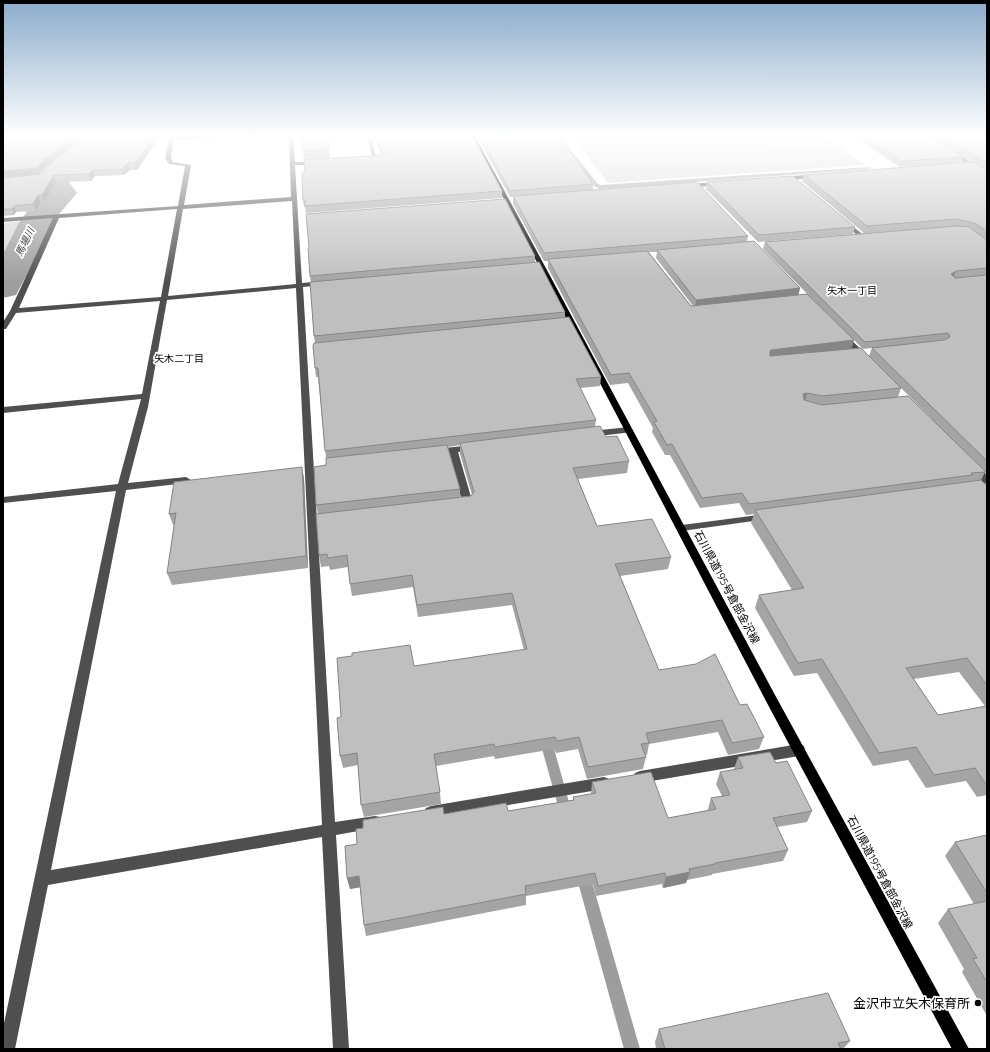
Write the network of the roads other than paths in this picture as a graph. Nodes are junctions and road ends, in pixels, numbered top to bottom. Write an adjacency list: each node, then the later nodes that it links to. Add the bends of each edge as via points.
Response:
1 (185, 185): 7 (street)
2 (293, 185): 6 (street)
3 (500, 185): 20 (main road, 石川県道195号倉部金沢線)
4 (714, 185): 5 (street, via 698,188)
5 (680, 187)
6 (294, 199): 7 (street); 10 (street)
7 (181, 208): 9 (street); 18 (street)
8 (303, 216): 10 (street)
9 (53, 217): 12 (street); 19 (street)
10 (296, 217): 17 (street)
11 (839, 217): 14 (street)
12 (3, 220)
13 (870, 236): 14 (street)
14 (863, 237): 15 (street)
15 (855, 238)
16 (330, 282): 17 (street)
17 (299, 285): 18 (street); 45 (street, via 308,349 310,467 317,522)
18 (164, 298): 19 (street); 27 (street)
19 (14, 311): 22 (street)
20 (572, 322): 21 (street); 29 (main road, 石川県道195号倉部金沢線)
21 (560, 324)
22 (3, 327)
23 (836, 329): 24 (street)
24 (864, 353): 25 (street); 26 (street)
25 (845, 355)
26 (871, 364)
27 (146, 396): 28 (street); 37 (street)
28 (3, 410)
29 (629, 430): 30 (street); 41 (main road, 石川県道195号倉部金沢線)
30 (583, 435)
31 (481, 447): 32 (street)
32 (460, 449): 33 (street); 39 (street, via 468,504)
33 (429, 453)
34 (966, 459): 36 (street)
35 (192, 480): 37 (street)
36 (987, 480)
37 (122, 487): 38 (street); 46 (street)
38 (3, 500)
39 (452, 506)
40 (776, 516): 41 (street)
41 (682, 528): 42 (main road, 石川県道195号倉部金沢線)
42 (799, 750): 43 (street); 49 (main road, 石川県道195号倉部金沢線)
43 (415, 815)
44 (391, 819): 45 (street)
45 (328, 830): 46 (street); 48 (street)
46 (42, 879): 47 (street)
47 (7, 1049)
48 (341, 1049)
49 (961, 1049)

